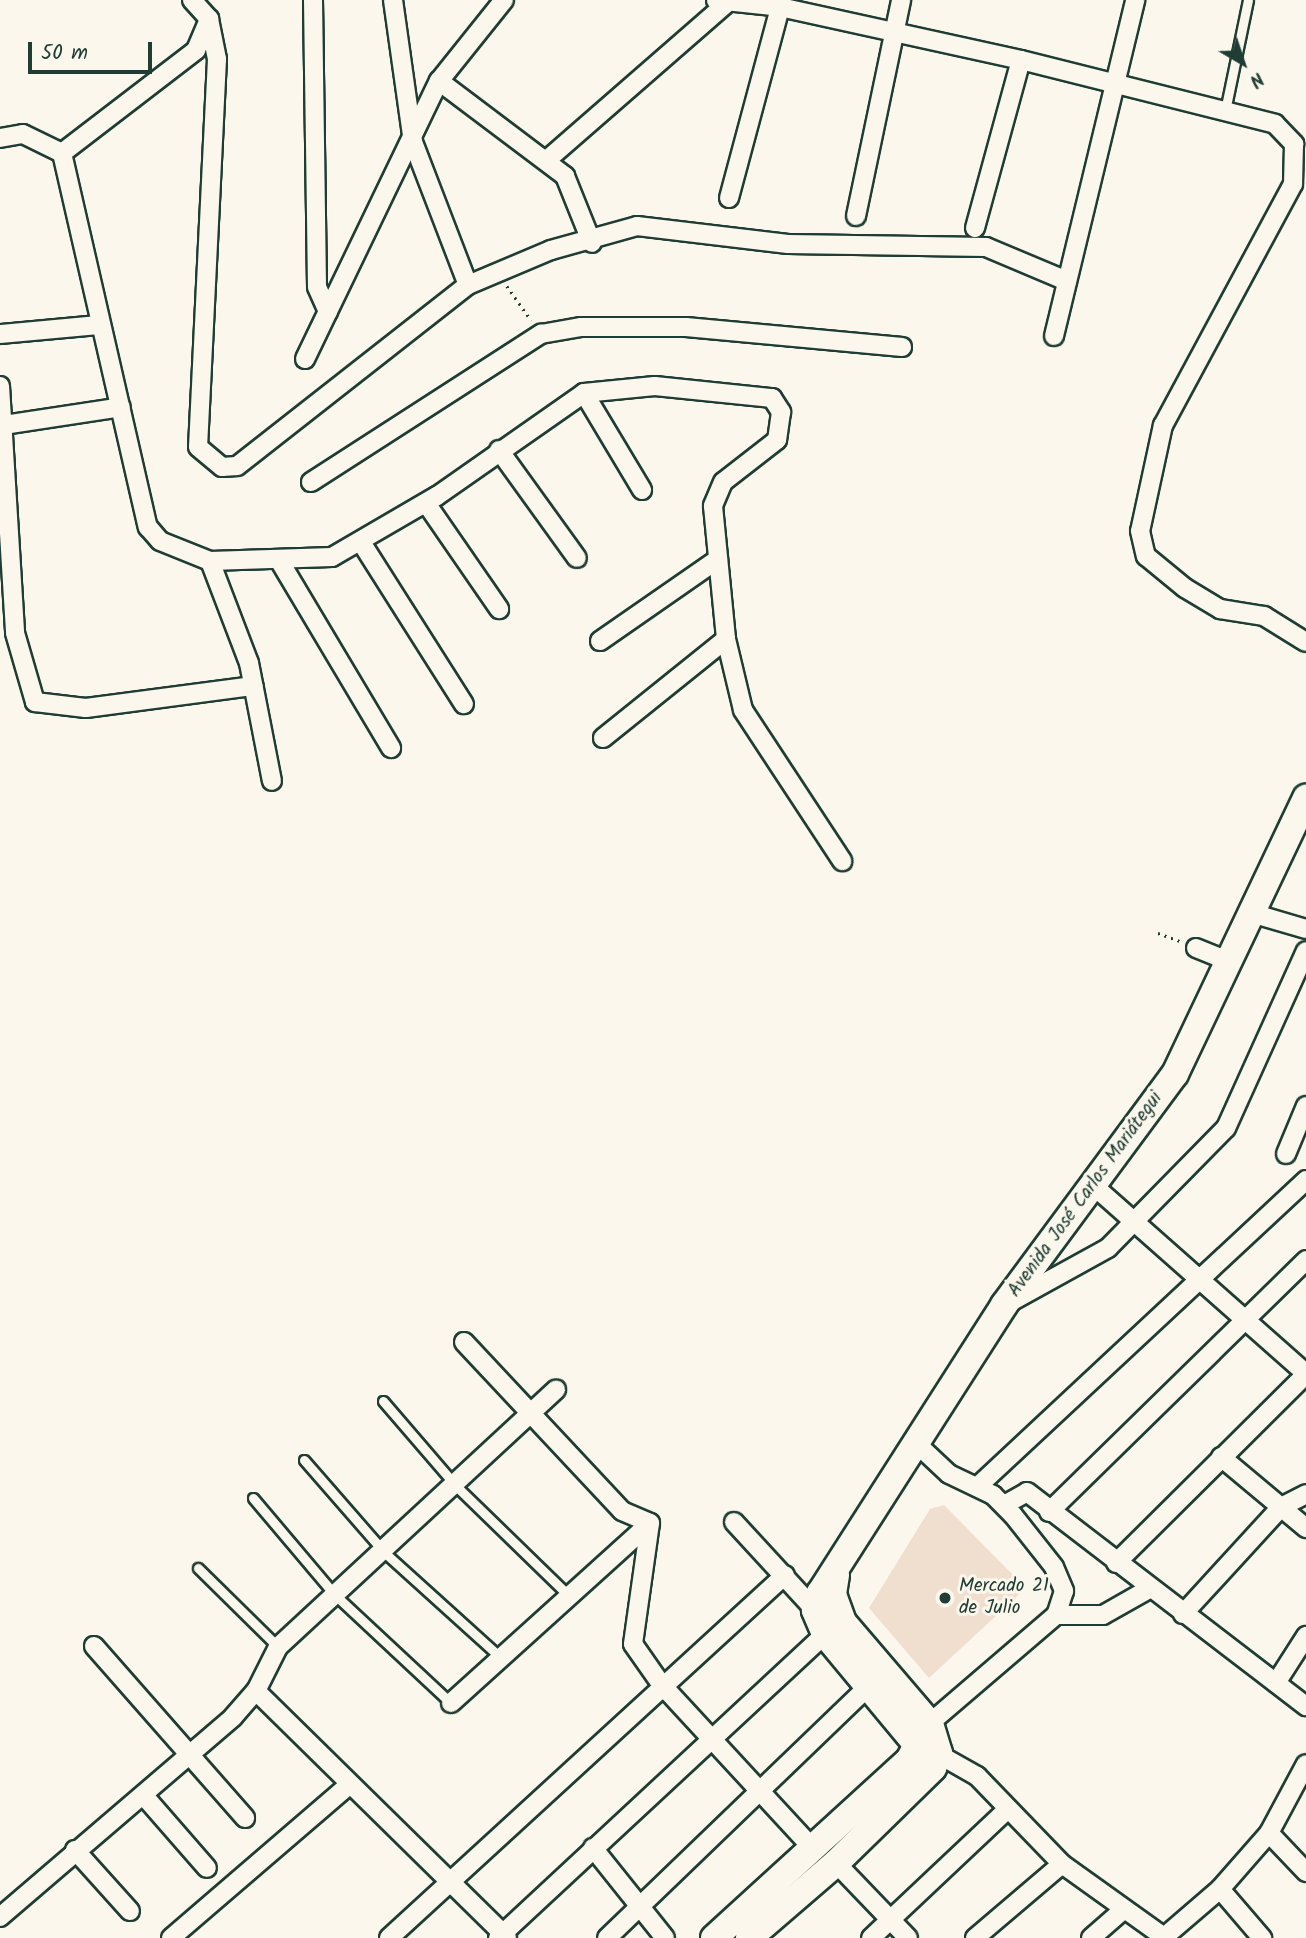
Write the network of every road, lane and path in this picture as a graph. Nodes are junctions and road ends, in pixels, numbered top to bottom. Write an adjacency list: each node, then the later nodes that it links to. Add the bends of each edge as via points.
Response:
1 (192, 0): 10 (street)
2 (313, 0): 27 (street, via 317,287)
3 (393, 0): 17 (street)
4 (504, 0): 13 (street)
5 (901, 0): 11 (street)
6 (1135, 0): 14 (street)
7 (1248, 0): 15 (lane)
8 (724, 1): 9 (street); 19 (street)
9 (780, 7): 11 (street); 20 (street)
10 (209, 19): 18 (street, via 196,50); 26 (street, via 217,59 203,294 198,447 204,456 222,467 237,466)
11 (893, 34): 12 (street); 21 (street)
12 (1021, 60): 14 (street); 22 (street)
13 (439, 80): 17 (street); 19 (street)
14 (1116, 89): 15 (street); 25 (street)
15 (1225, 111): 50 (street, via 1275,124 1294,144 1293,184 1163,425 1140,540 1151,562 1185,588 1220,608 1264,616)
16 (0, 138): 18 (street, via 23,134)
17 (413, 142): 26 (street); 27 (street)
18 (62, 153): 28 (street)
19 (548, 159): 23 (street, via 565,176)
20 (729, 198)
21 (856, 216)
22 (975, 228)
23 (592, 243): 24 (street, via 551,250); 25 (street, via 637,226 789,244 986,247)
24 (498, 273): 26 (street); 30 (path)
25 (1067, 281): 31 (street)
26 (468, 285)
27 (328, 312): 33 (street)
28 (97, 325): 29 (street); 36 (street)
29 (0, 334)
30 (541, 334): 32 (street, via 581,327 686,327); 39 (street)
31 (1054, 336)
32 (902, 347)
33 (305, 359)
34 (0, 386): 37 (street)
35 (584, 393): 38 (street); 40 (street); 44 (street, via 722,389 772,398 779,405 777,440 717,491)
36 (121, 407): 37 (street); 46 (street, via 148,527 160,541)
37 (4, 425): 51 (street, via 15,633 35,702 86,708)
38 (499, 450): 41 (street); 43 (street)
39 (311, 482)
40 (642, 490)
41 (426, 503): 42 (street); 47 (street)
42 (361, 542): 45 (street, via 332,557); 52 (street)
43 (577, 558)
44 (718, 559): 48 (street); 49 (street)
45 (279, 560): 46 (street); 54 (street)
46 (210, 561): 51 (street)
47 (499, 609)
48 (726, 639): 53 (street); 57 (street, via 743,710)
49 (600, 641)
50 (1306, 642)
51 (254, 686): 55 (street)
52 (464, 704)
53 (603, 738)
54 (391, 748)
55 (272, 781)
56 (1306, 798): 58 (street, Avenida José Carlos Mariátegui)
57 (842, 861)
58 (1248, 912): 59 (street); 63 (street, Avenida José Carlos Mariátegui)
59 (1306, 929)
60 (1158, 933): 61 (path)
61 (1196, 948): 63 (street)
62 (1306, 951): 68 (street, via 1226,1128)
63 (1226, 960): 67 (street, Avenida José Carlos Mariátegui, via 1175,1074)
64 (1306, 1106): 65 (street)
65 (1286, 1154)
66 (1306, 1180): 70 (street)
67 (1095, 1187): 68 (street); 71 (street, Avenida José Carlos Mariátegui)
68 (1140, 1222): 70 (street); 71 (street, via 1108,1248)
69 (1306, 1260): 72 (street)
70 (1204, 1281): 72 (street); 82 (street)
71 (1004, 1305): 78 (street, Avenida José Carlos Mariátegui)
72 (1250, 1321): 74 (street); 87 (street)
73 (464, 1342): 77 (street)
74 (1306, 1374): 79 (street)
75 (556, 1391): 77 (street)
76 (383, 1401): 81 (lane)
77 (530, 1414): 81 (street); 89 (street, via 622,1511)
78 (918, 1445): 82 (street, via 949,1474); 95 (street, Avenida José Carlos Mariátegui)
79 (1222, 1457): 86 (street); 92 (street)
80 (304, 1460): 91 (lane)
81 (456, 1486): 91 (street); 98 (lane)
82 (977, 1487): 85 (street)
83 (1306, 1494): 86 (street)
84 (253, 1498): 97 (lane)
85 (1004, 1505): 87 (street, via 1023,1491); 101 (street, via 1054,1567 1064,1591)
86 (1281, 1507): 90 (street); 100 (street)
87 (1049, 1512): 92 (street)
88 (734, 1522): 94 (street)
89 (650, 1523): 98 (street); 108 (street, via 631,1635)
90 (1306, 1528)
91 (386, 1553): 97 (street); 106 (lane)
92 (1116, 1563): 96 (street)
93 (198, 1567): 105 (lane)
94 (785, 1575): 99 (street); 108 (street)
95 (836, 1575): 99 (street, Avenida José Carlos Mariátegui); 114 (street, via 834,1594 843,1622)
96 (1149, 1589): 100 (street); 101 (street, via 1103,1615)
97 (334, 1594): 105 (street); 111 (lane)
98 (568, 1595): 106 (street)
99 (815, 1610): 102 (street)
100 (1183, 1614): 107 (street)
101 (1056, 1615): 114 (street)
102 (825, 1634): 109 (street); 113 (street)
103 (1306, 1636): 107 (street)
104 (94, 1646): 115 (street)
105 (278, 1647): 110 (street)
106 (499, 1656): 111 (street)
107 (1276, 1683): 112 (street)
108 (661, 1684): 113 (street); 129 (street)
109 (869, 1686): 114 (street); 118 (street)
110 (256, 1691): 115 (street); 117 (street)
111 (451, 1703)
112 (1306, 1706)
113 (710, 1740): 118 (street); 123 (street)
114 (925, 1740): 120 (street, via 977,1776); 125 (street, via 933,1768)
115 (190, 1754): 119 (street); 121 (street)
116 (1306, 1764): 122 (street)
117 (350, 1784): 129 (street, via 411,1850); 138 (street)
118 (763, 1793): 125 (street); 131 (street)
119 (145, 1797): 124 (street); 127 (street)
120 (1007, 1810): 126 (street); 135 (street)
121 (244, 1818)
122 (1269, 1833): 128 (street); 130 (street)
123 (593, 1848): 131 (street); 136 (street)
124 (75, 1850): 133 (street); 134 (street)
125 (825, 1857): 135 (street); 142 (street); 143 (street)
126 (1062, 1864): 132 (street); 146 (street)
127 (207, 1868)
128 (1306, 1872)
129 (453, 1878): 136 (street); 139 (street)
130 (1220, 1889): 137 (street); 148 (street)
131 (642, 1904): 140 (street); 141 (street)
132 (1123, 1910): 137 (street); 147 (street)
133 (130, 1911)
134 (0, 1917)
135 (891, 1920): 144 (street); 145 (street)
136 (503, 1936)
137 (1163, 1937)
138 (170, 1938)
139 (388, 1938)
140 (607, 1938)
141 (664, 1938)
142 (714, 1938)
143 (749, 1938)
144 (871, 1938)
145 (908, 1938)
146 (975, 1938)
147 (1091, 1938)
148 (1262, 1938)

